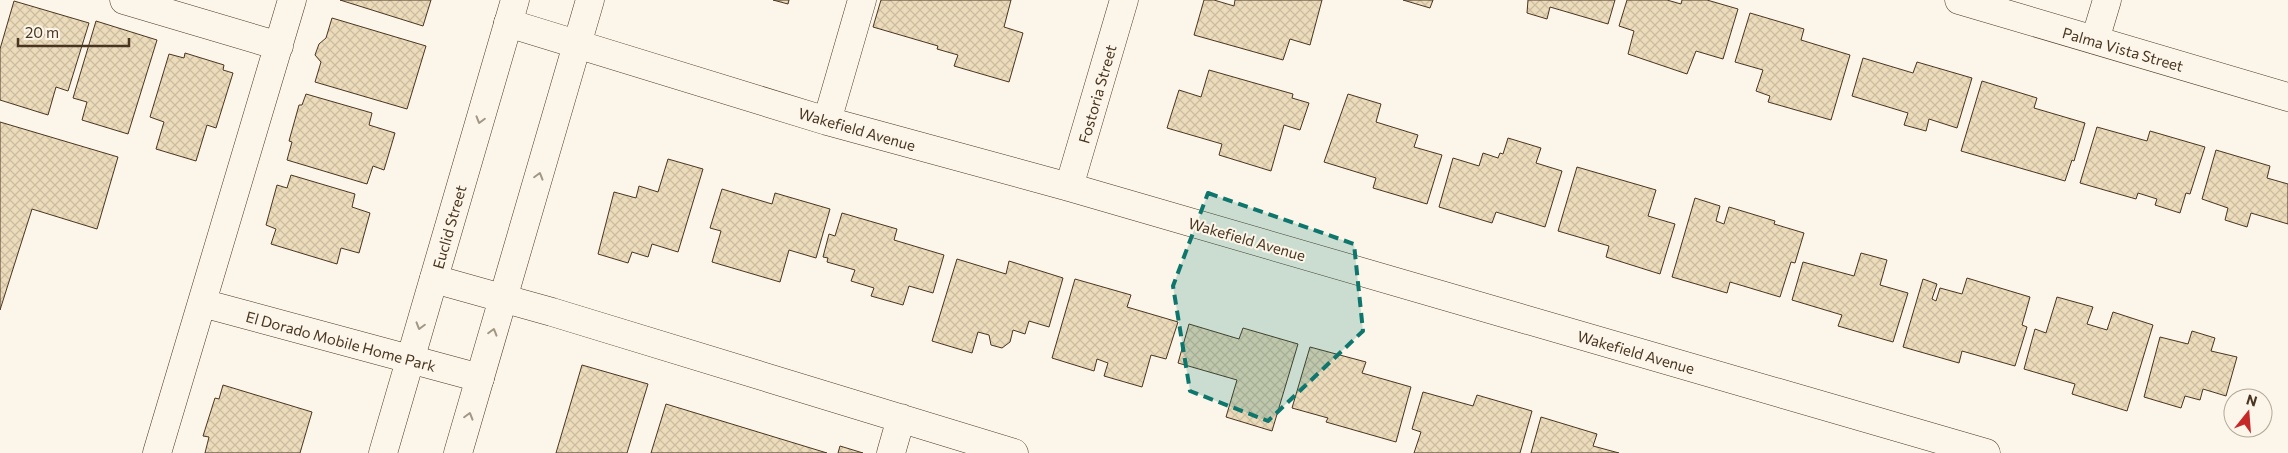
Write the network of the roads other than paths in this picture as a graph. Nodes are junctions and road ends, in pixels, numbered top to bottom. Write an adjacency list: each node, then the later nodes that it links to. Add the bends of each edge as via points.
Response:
1 (124, 0): 11 (street)
2 (292, 0): 11 (street)
3 (590, 0): 10 (street)
4 (862, 0): 13 (street)
5 (1124, 0): 14 (street, Fostoria Street)
6 (1959, 0): 9 (street, Palma Vista Street)
7 (2107, 0): 9 (street)
8 (512, 12): 10 (street, Wakefield Avenue); 15 (street, Euclid Street, one-way to 15)
9 (2095, 40): 12 (street, Palma Vista Street)
10 (577, 44): 13 (street, Wakefield Avenue); 16 (street, one-way to 10)
11 (278, 46): 17 (street)
12 (2288, 97)
13 (827, 121): 14 (street, Wakefield Avenue)
14 (1069, 188): 26 (street, Wakefield Avenue)
15 (434, 279): 16 (street); 18 (street, Euclid Street, one-way to 18)
16 (503, 298): 19 (street, one-way to 16); 20 (street)
17 (202, 302): 18 (street, El Dorado Mobile Home Park); 21 (street)
18 (410, 361): 19 (street, El Dorado Mobile Home Park); 22 (street, Euclid Street)
19 (480, 378): 23 (street, one-way to 19)
20 (901, 418): 24 (street); 25 (street)
21 (157, 453)
22 (383, 453)
23 (458, 453)
24 (891, 453)
25 (1014, 453)
26 (1986, 453)

